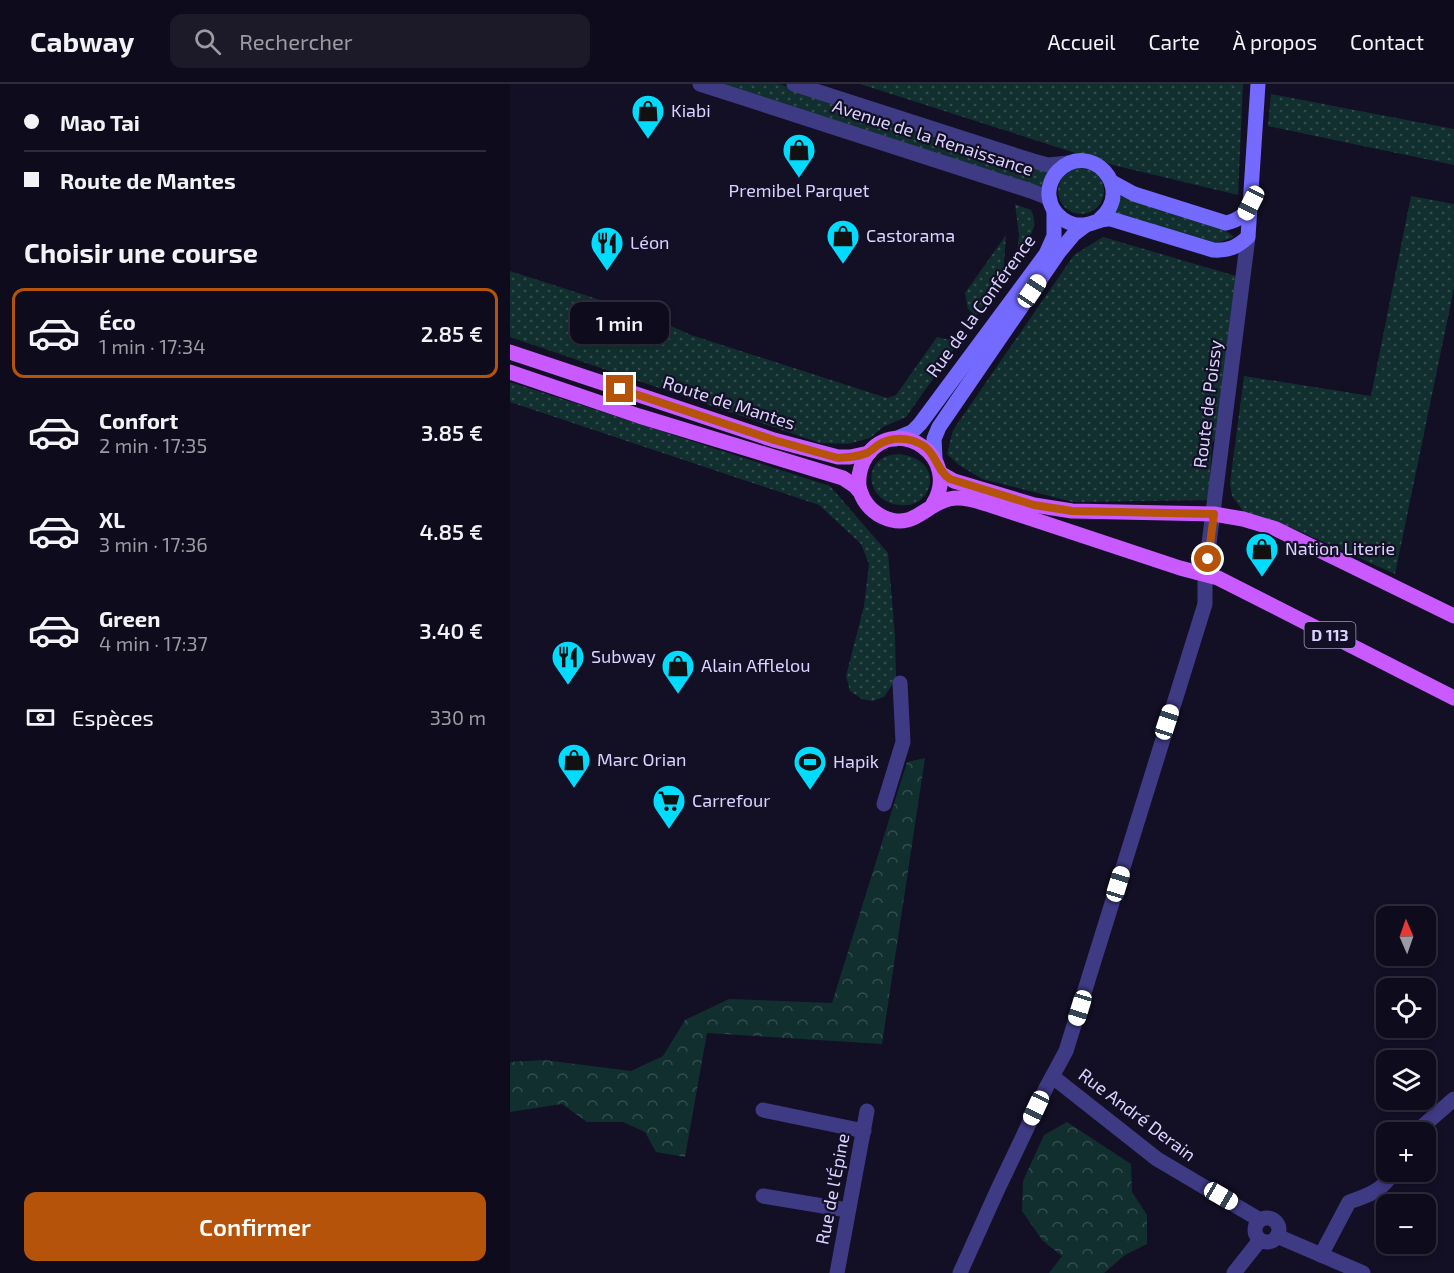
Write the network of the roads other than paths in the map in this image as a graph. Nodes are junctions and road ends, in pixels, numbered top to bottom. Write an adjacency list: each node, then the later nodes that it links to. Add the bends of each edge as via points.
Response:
1 (700, 84): 7 (street, Avenue de la Renaissance, via 1031,191 1044,196)
2 (794, 84): 4 (street, Avenue de la Renaissance, via 1034,161 1048,165)
3 (1258, 84): 6 (street, Route de Poissy)
4 (1069, 163): 5 (street, via 1095,164); 7 (street, via 1053,177)
5 (1112, 182): 6 (street, via 1134,194 1226,223 1245,214); 8 (street, via 1114,192 1108,212)
6 (1251, 203): 9 (street, Route de Poissy)
7 (1052, 206): 8 (street, via 1061,219 1071,224); 12 (street, Rue de la Conférence, via 1054,236 1046,254 920,424)
8 (1093, 222): 9 (street, via 1125,222 1213,250 1231,249); 14 (street, Rue de la Conférence, via 1074,234 1059,252 939,427 934,439)
9 (1248, 237): 18 (street, Route de Poissy)
10 (510, 352): 13 (main road, Route de Mantes, via 774,440 838,458)
11 (510, 372): 16 (main road, Route de Mantes, via 843,478)
12 (895, 439): 13 (main road); 14 (main road, via 917,442)
13 (869, 453): 16 (main road, via 860,470)
14 (934, 458): 15 (main road)
15 (940, 473): 17 (main road, via 940,491); 18 (main road, via 954,481 1034,505 1072,511)
16 (861, 493): 17 (main road, via 872,510 894,520 914,518)
17 (933, 504): 19 (main road, D 113, via 954,498 971,500)
18 (1214, 514): 19 (street, Route de Poissy); 20 (main road, via 1276,530)
19 (1205, 575): 22 (main road, D 113, via 1241,588); 24 (street, Route de Poissy, via 1205,604 1066,1052)
20 (1454, 616)
21 (900, 683): 23 (street, via 903,742)
22 (1454, 699)
23 (884, 804)
24 (1053, 1077): 33 (street, Rue André Derain, via 1157,1159); 38 (street, Route de Poissy)
25 (1454, 1099): 28 (street)
26 (764, 1110): 29 (street)
27 (867, 1111): 29 (street, Rue de l’Épine)
28 (1428, 1122)
29 (864, 1131): 32 (street, Rue de l’Épine)
30 (1386, 1182): 36 (street, via 1372,1194 1349,1202)
31 (763, 1196): 32 (street)
32 (847, 1210): 37 (street, Rue de l’Épine)
33 (1260, 1220): 34 (street, via 1275,1221 1279,1228); 35 (street, via 1255,1230)
34 (1277, 1236): 35 (street, via 1271,1241); 36 (street)
35 (1260, 1240): 39 (street)
36 (1321, 1255): 40 (street)
37 (837, 1273)
38 (960, 1273)
39 (1234, 1273)
40 (1363, 1273)

